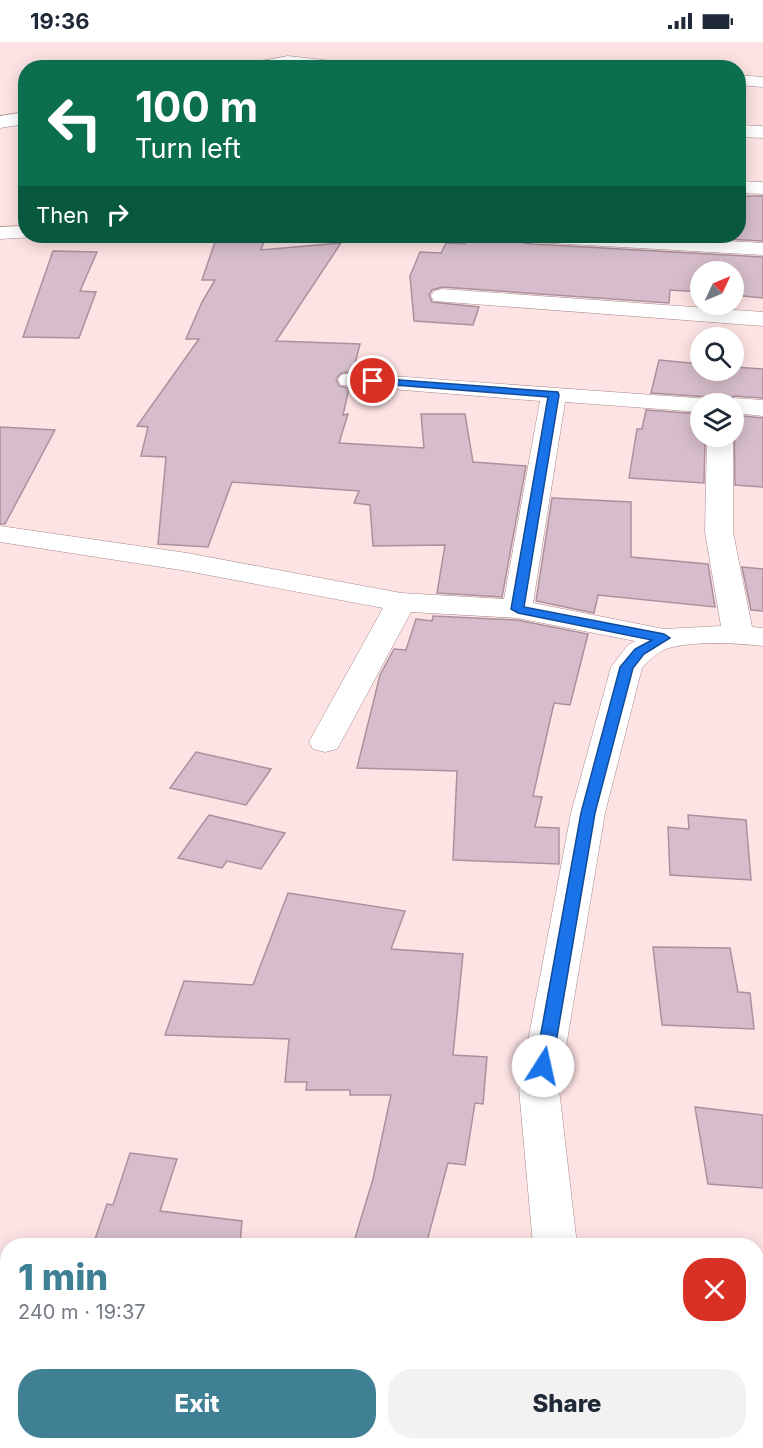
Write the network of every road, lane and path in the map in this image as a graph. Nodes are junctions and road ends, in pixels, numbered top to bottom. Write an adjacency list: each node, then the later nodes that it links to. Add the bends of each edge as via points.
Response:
1 (746, 81): 2 (street)
2 (763, 82)
3 (18, 119): 4 (street)
4 (0, 122)
5 (746, 131): 6 (street)
6 (763, 132)
7 (746, 187): 8 (street)
8 (763, 188)
9 (18, 232): 10 (street)
10 (0, 233)
11 (656, 243): 12 (street)
12 (763, 249)
13 (442, 296): 14 (street)
14 (763, 319)
15 (350, 380): 16 (street)
16 (554, 395): 17 (street); 23 (street)
17 (690, 403)
18 (744, 407): 19 (street)
19 (763, 408)
20 (720, 447): 24 (street, via 719,532)
21 (0, 534): 22 (street, via 187,562)
22 (401, 602): 23 (street); 26 (street)
23 (518, 609): 25 (street)
24 (751, 635): 25 (street)
25 (664, 638): 27 (street, via 639,652 627,667 586,824 539,1089)
26 (325, 742)
27 (554, 1238)

